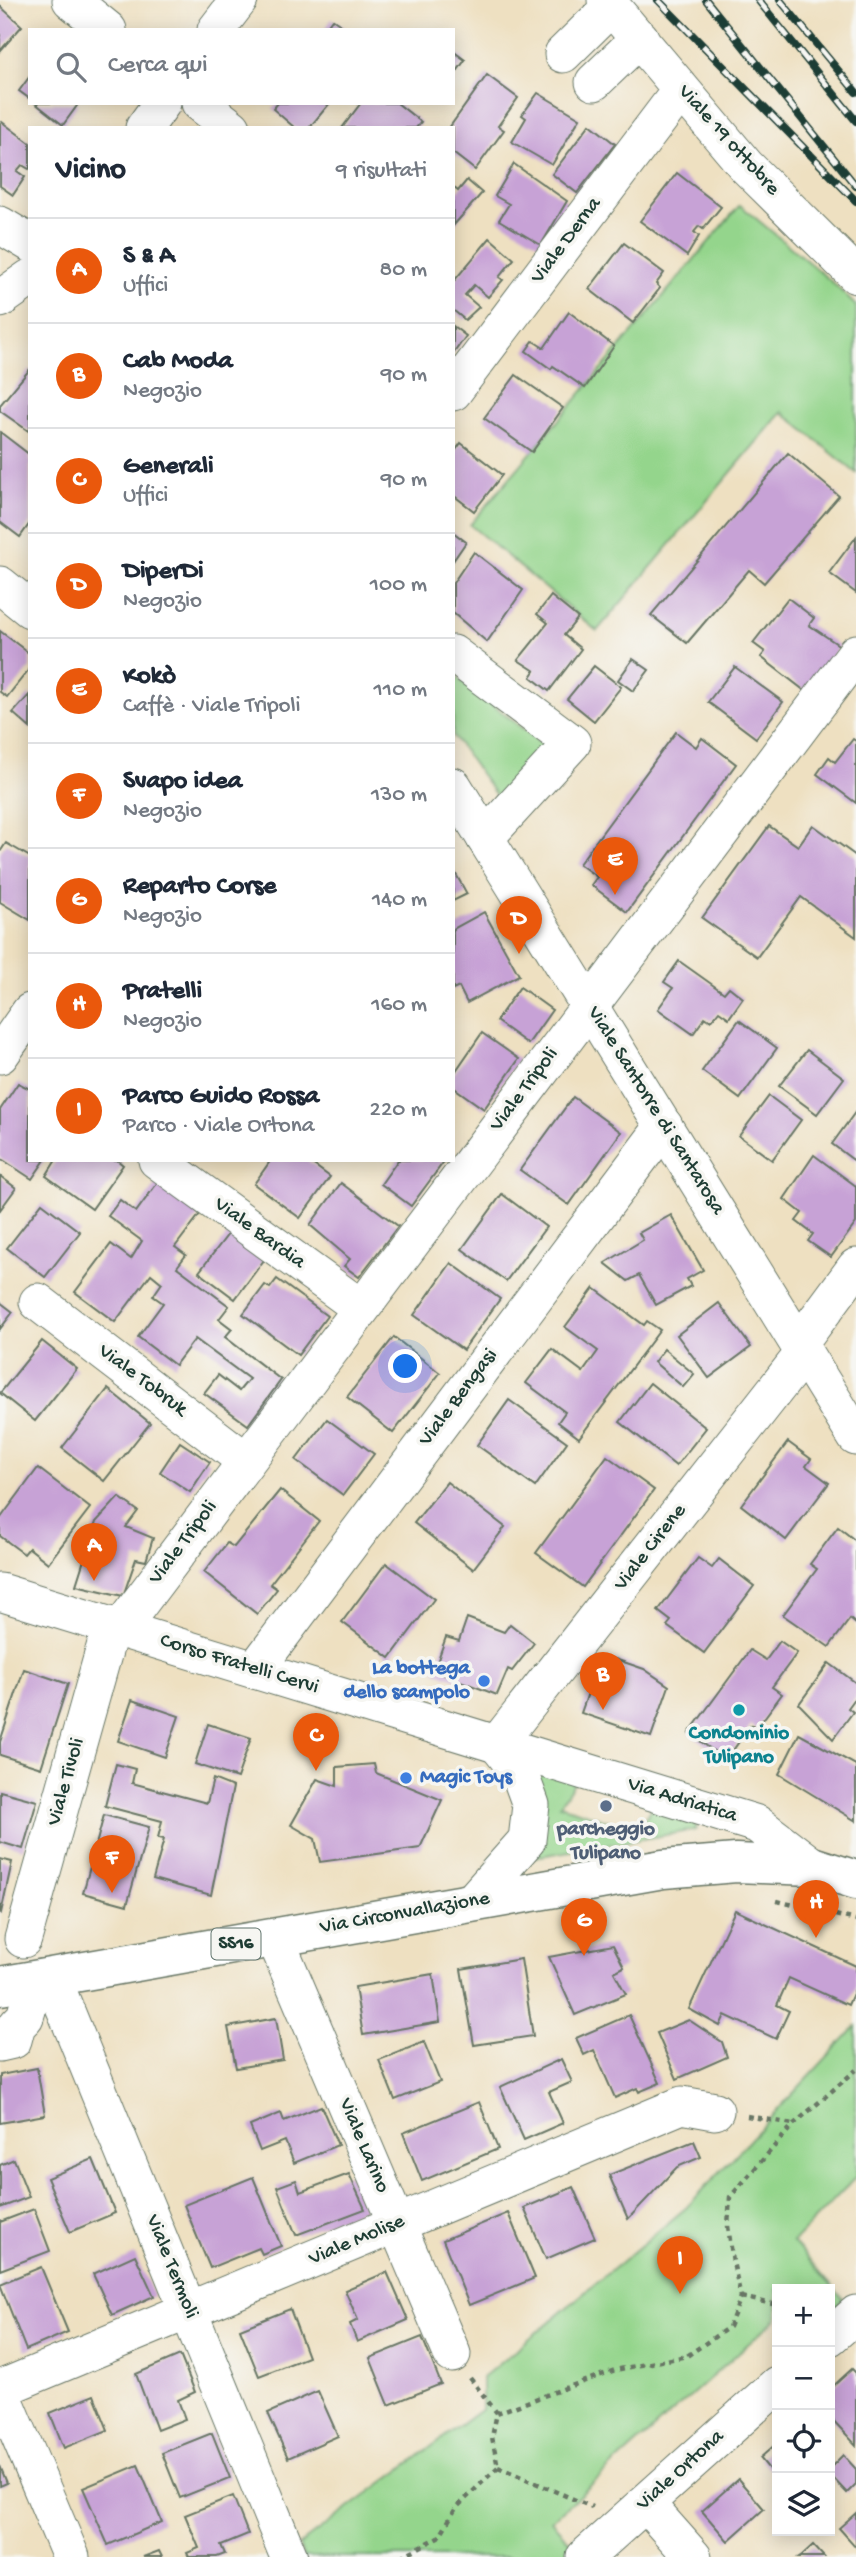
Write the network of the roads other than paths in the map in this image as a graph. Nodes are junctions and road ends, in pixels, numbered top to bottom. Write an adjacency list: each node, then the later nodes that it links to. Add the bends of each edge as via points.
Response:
1 (71, 0): 4 (street)
2 (239, 0): 5 (street)
3 (609, 3): 6 (street, Viale 19 ottobre); 7 (street)
4 (106, 28)
5 (218, 28)
6 (640, 38): 8 (street); 9 (street, Viale 19 ottobre)
7 (563, 54)
8 (594, 82)
9 (681, 90): 16 (street, Viale 19 ottobre, via 746,166); 19 (street, Viale Derna)
10 (161, 105): 12 (street)
11 (203, 105): 13 (street)
12 (145, 126)
13 (229, 126)
14 (0, 225): 15 (street)
15 (28, 242)
16 (856, 275)
17 (28, 279): 18 (street)
18 (0, 299)
19 (455, 388)
20 (0, 585): 21 (street)
21 (28, 607)
22 (856, 653): 26 (street, Viale Tripoli)
23 (455, 655): 25 (street, via 572,743)
24 (455, 789): 25 (street, Viale Santorre di Santarosa)
25 (485, 838): 26 (street, Viale Santorre di Santarosa)
26 (589, 1005): 29 (street, Viale Santorre di Santarosa); 30 (street, Viale Tripoli)
27 (28, 1017): 28 (street)
28 (11, 1058)
29 (664, 1126): 37 (street, Viale Santorre di Santarosa); 42 (street, Viale Bengasi)
30 (466, 1143): 31 (street, Viale Tripoli)
31 (455, 1160)
32 (160, 1162): 36 (street, Viale Bardia)
33 (454, 1162): 36 (street, Viale Tripoli)
34 (856, 1267): 37 (street, Viale Cirene)
35 (38, 1302): 39 (street, Viale Tobruk)
36 (362, 1308): 39 (street, Viale Tripoli)
37 (801, 1348): 38 (street, Viale Santorre di Santarosa); 43 (street, Viale Cirene)
38 (856, 1437)
39 (246, 1461): 41 (street, Viale Tripoli)
40 (0, 1592): 41 (street, Corso Fratelli Cervi)
41 (115, 1628): 42 (street, Corso Fratelli Cervi); 48 (street, Viale Tivoli)
42 (255, 1670): 43 (street, Corso Fratelli Cervi)
43 (498, 1744): 44 (street, Via Adriatica, via 757,1824); 46 (street, via 519,1772 531,1805 527,1840)
44 (812, 1866): 45 (main road, Via Adriatica / SS16); 46 (main road, Via Circonvallazione / SS16, via 736,1863 663,1869)
45 (856, 1880)
46 (471, 1903): 47 (main road, Via Circonvallazione / SS16)
47 (275, 1938): 49 (main road, Via Circonvallazione / SS16); 52 (street, Viale Larino)
48 (23, 1939)
49 (29, 1981): 50 (street, via 25,2017 13,2040); 53 (street, Viale Termoli)
50 (0, 2043)
51 (715, 2111): 52 (street, Viale Molise, via 682,2105)
52 (397, 2224): 53 (street, Viale Molise); 56 (street, Viale Larino)
53 (188, 2311): 57 (street, Viale Molise); 61 (street, Viale Termoli)
54 (856, 2314): 55 (street)
55 (835, 2333)
56 (452, 2354)
57 (0, 2389): 60 (street)
58 (772, 2390): 59 (street, Viale Ortona)
59 (635, 2513): 62 (street, Viale Ortona); 63 (street)
60 (71, 2557)
61 (289, 2557)
62 (585, 2557)
63 (693, 2557)

